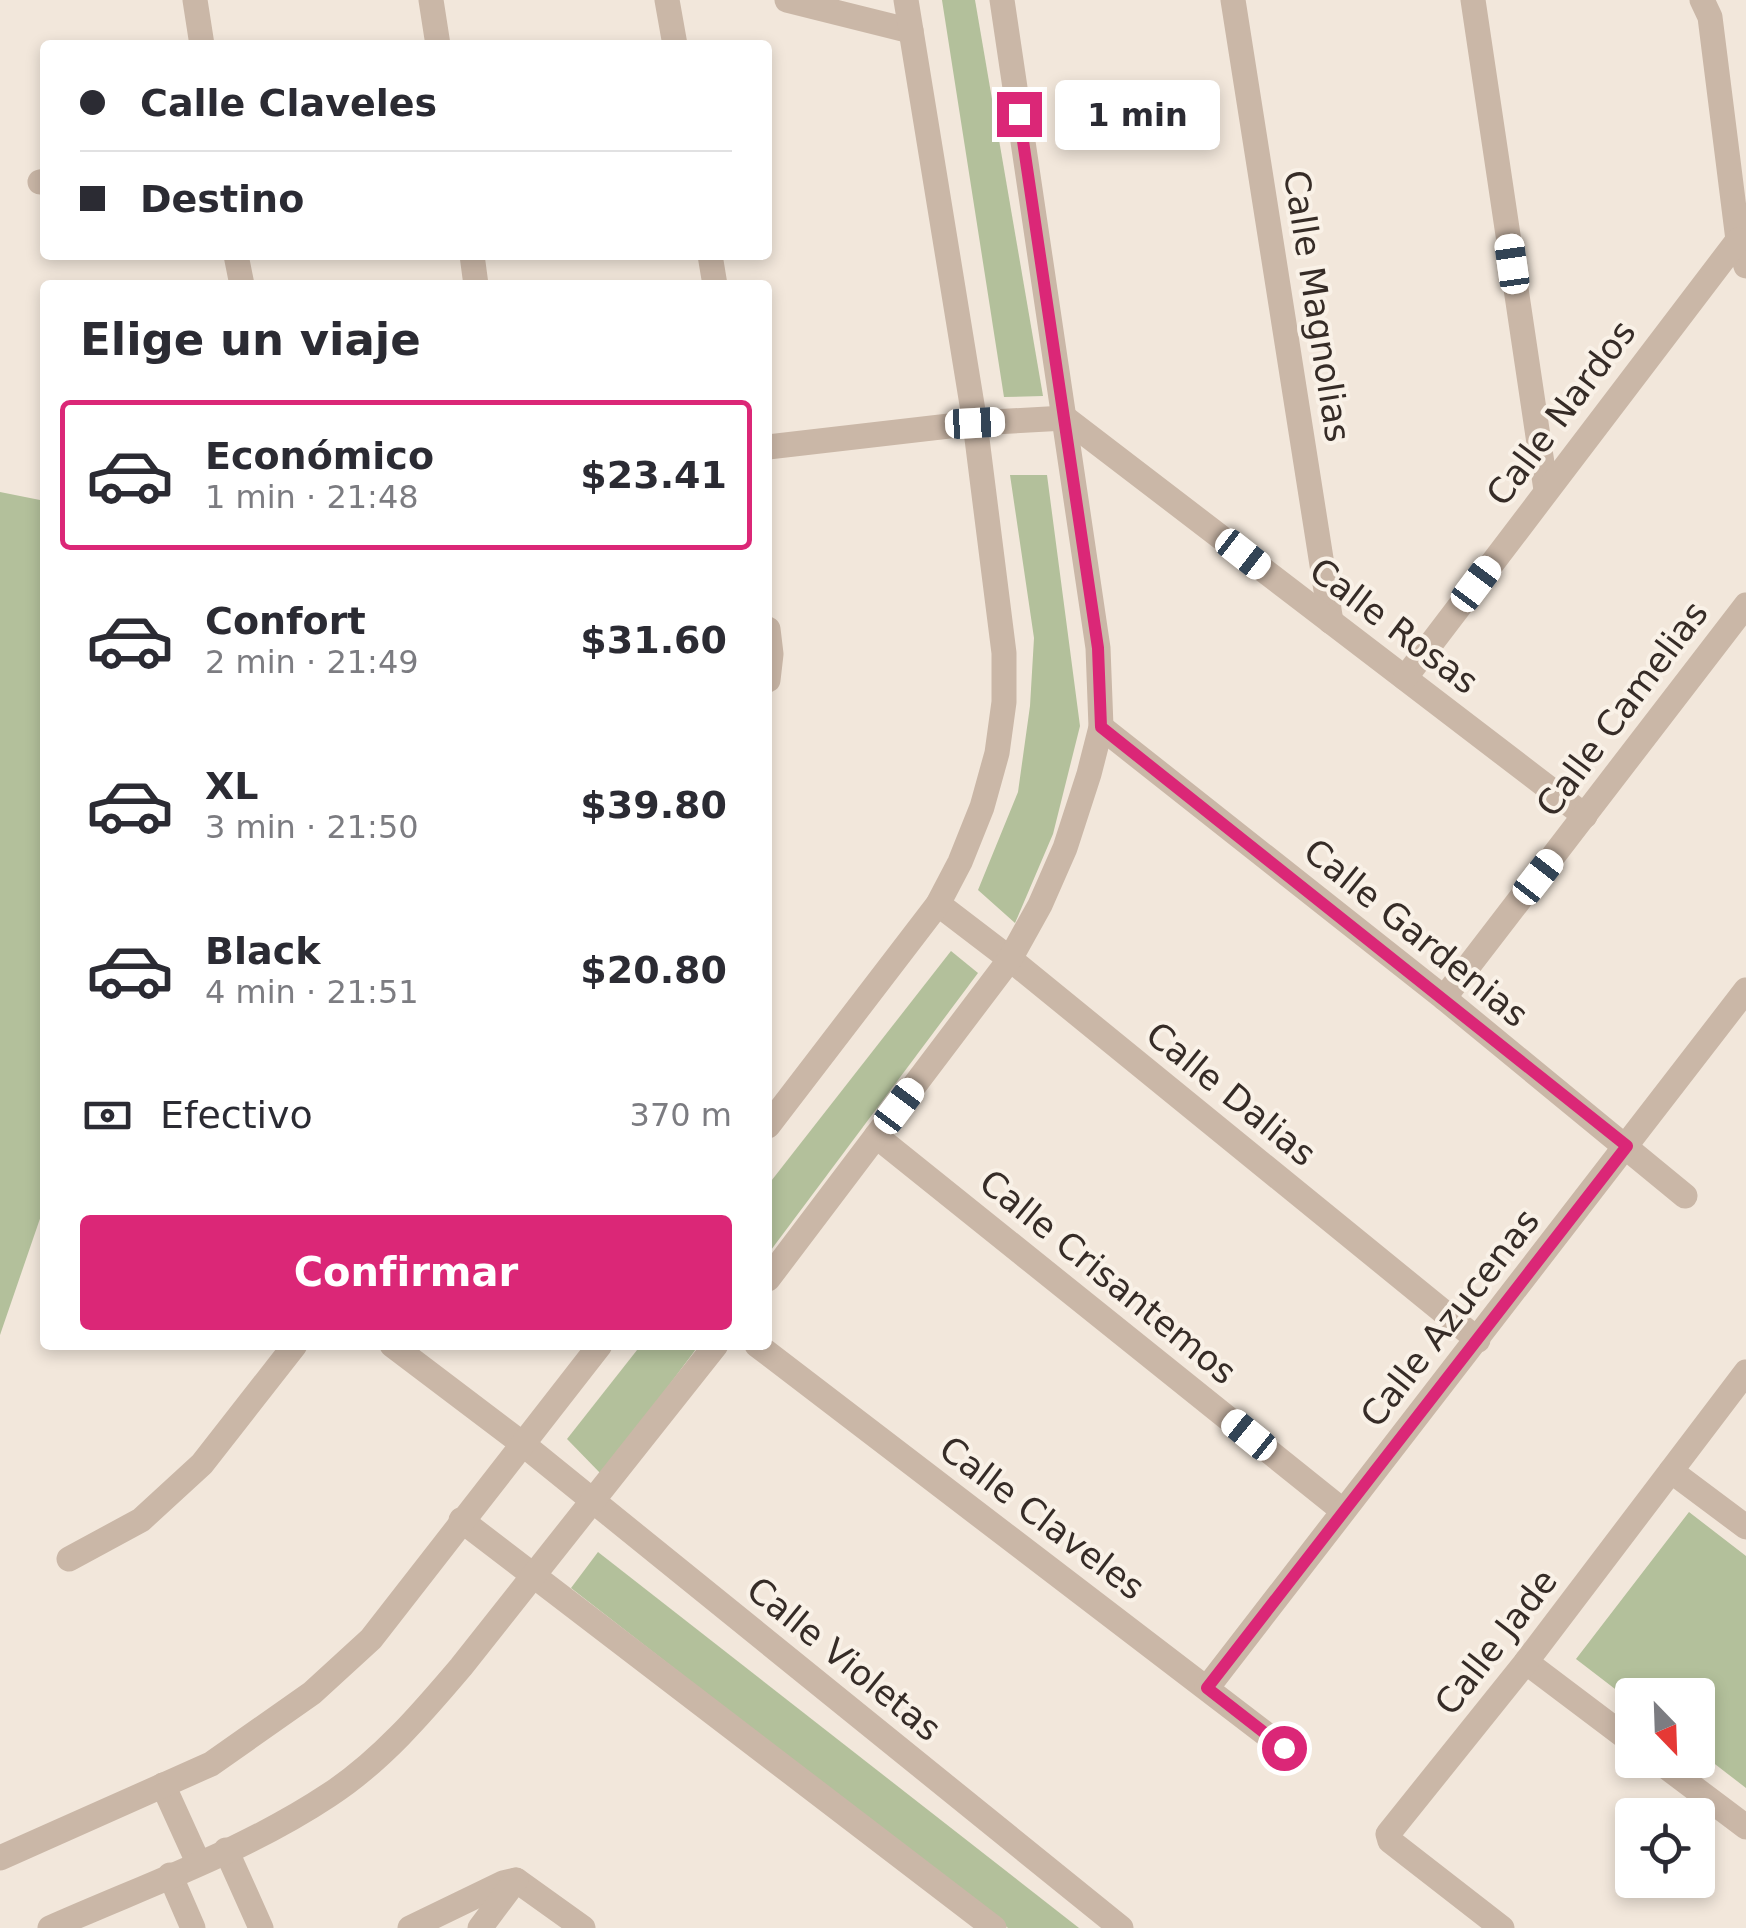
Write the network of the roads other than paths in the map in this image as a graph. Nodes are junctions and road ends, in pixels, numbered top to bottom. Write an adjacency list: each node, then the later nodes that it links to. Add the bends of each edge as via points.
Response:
1 (195, 0): 11 (street)
2 (431, 0): 12 (street)
3 (667, 0): 13 (street)
4 (787, 0): 10 (street)
5 (906, 0): 10 (street)
6 (1002, 0): 16 (street)
7 (1233, 0): 21 (street, Calle Magnolias)
8 (1473, 0): 19 (street)
9 (1704, 5): 14 (street)
10 (911, 32): 17 (street)
11 (201, 40)
12 (437, 40)
13 (674, 40)
14 (1738, 240): 15 (street); 19 (street, Calle Nardos)
15 (1746, 266)
16 (1065, 418): 17 (street); 21 (street, Calle Rosas); 23 (street, via 1098,648)
17 (975, 423): 18 (street); 25 (street, via 1004,652 1004,702 982,806)
18 (772, 447)
19 (1546, 490): 22 (street, Calle Nardos)
20 (1746, 605): 24 (street, Calle Camelias)
21 (1332, 622): 22 (street, Calle Rosas)
22 (1405, 678): 24 (street, Calle Rosas)
23 (1101, 727): 26 (street, via 1065,848); 28 (street, Calle Gardenias)
24 (1585, 816): 28 (street, Calle Camelias)
25 (938, 904): 26 (street, Calle Dalias); 29 (street)
26 (1010, 959): 30 (street); 34 (street, Calle Dalias)
27 (1746, 990): 31 (street, Calle Azucenas)
28 (1444, 998): 31 (street, Calle Gardenias)
29 (772, 1121)
30 (876, 1136): 33 (street); 44 (street, Calle Crisantemos)
31 (1627, 1146): 32 (street, Calle Gardenias); 34 (street, Calle Azucenas)
32 (1686, 1196)
33 (772, 1274)
34 (1478, 1340): 44 (street, Calle Azucenas)
35 (291, 1350): 47 (street, via 202,1464 141,1520)
36 (399, 1350): 41 (street, Calle Violetas)
37 (596, 1350): 41 (street)
38 (712, 1350): 43 (street)
39 (764, 1350): 50 (street, Calle Claveles)
40 (1746, 1372): 42 (street, Calle Jade)
41 (524, 1444): 43 (street, Calle Violetas); 45 (street)
42 (1672, 1471): 46 (street); 49 (street, Calle Jade)
43 (593, 1501): 48 (street); 68 (street, Calle Violetas)
44 (1342, 1510): 50 (street, Calle Azucenas)
45 (461, 1520): 48 (street); 54 (street, via 371,1639 312,1693 211,1764)
46 (1746, 1527)
47 (69, 1559)
48 (533, 1574): 56 (street, via 422,1713 378,1755 332,1793); 67 (street)
49 (1526, 1662): 51 (street); 69 (street, Calle Jade, via 1388,1834)
50 (1207, 1688): 52 (street, Calle Claveles)
51 (1615, 1729)
52 (1284, 1748)
53 (1680, 1778): 55 (street)
54 (163, 1785): 57 (street); 58 (street)
55 (1746, 1827)
56 (226, 1850): 58 (street); 63 (street)
57 (0, 1858)
58 (198, 1862): 59 (street)
59 (170, 1875): 61 (street); 62 (street)
60 (516, 1880): 64 (street); 65 (street); 66 (street)
61 (50, 1928)
62 (194, 1928)
63 (260, 1928)
64 (410, 1928)
65 (480, 1928)
66 (583, 1928)
67 (994, 1928)
68 (1121, 1928)
69 (1502, 1928)

